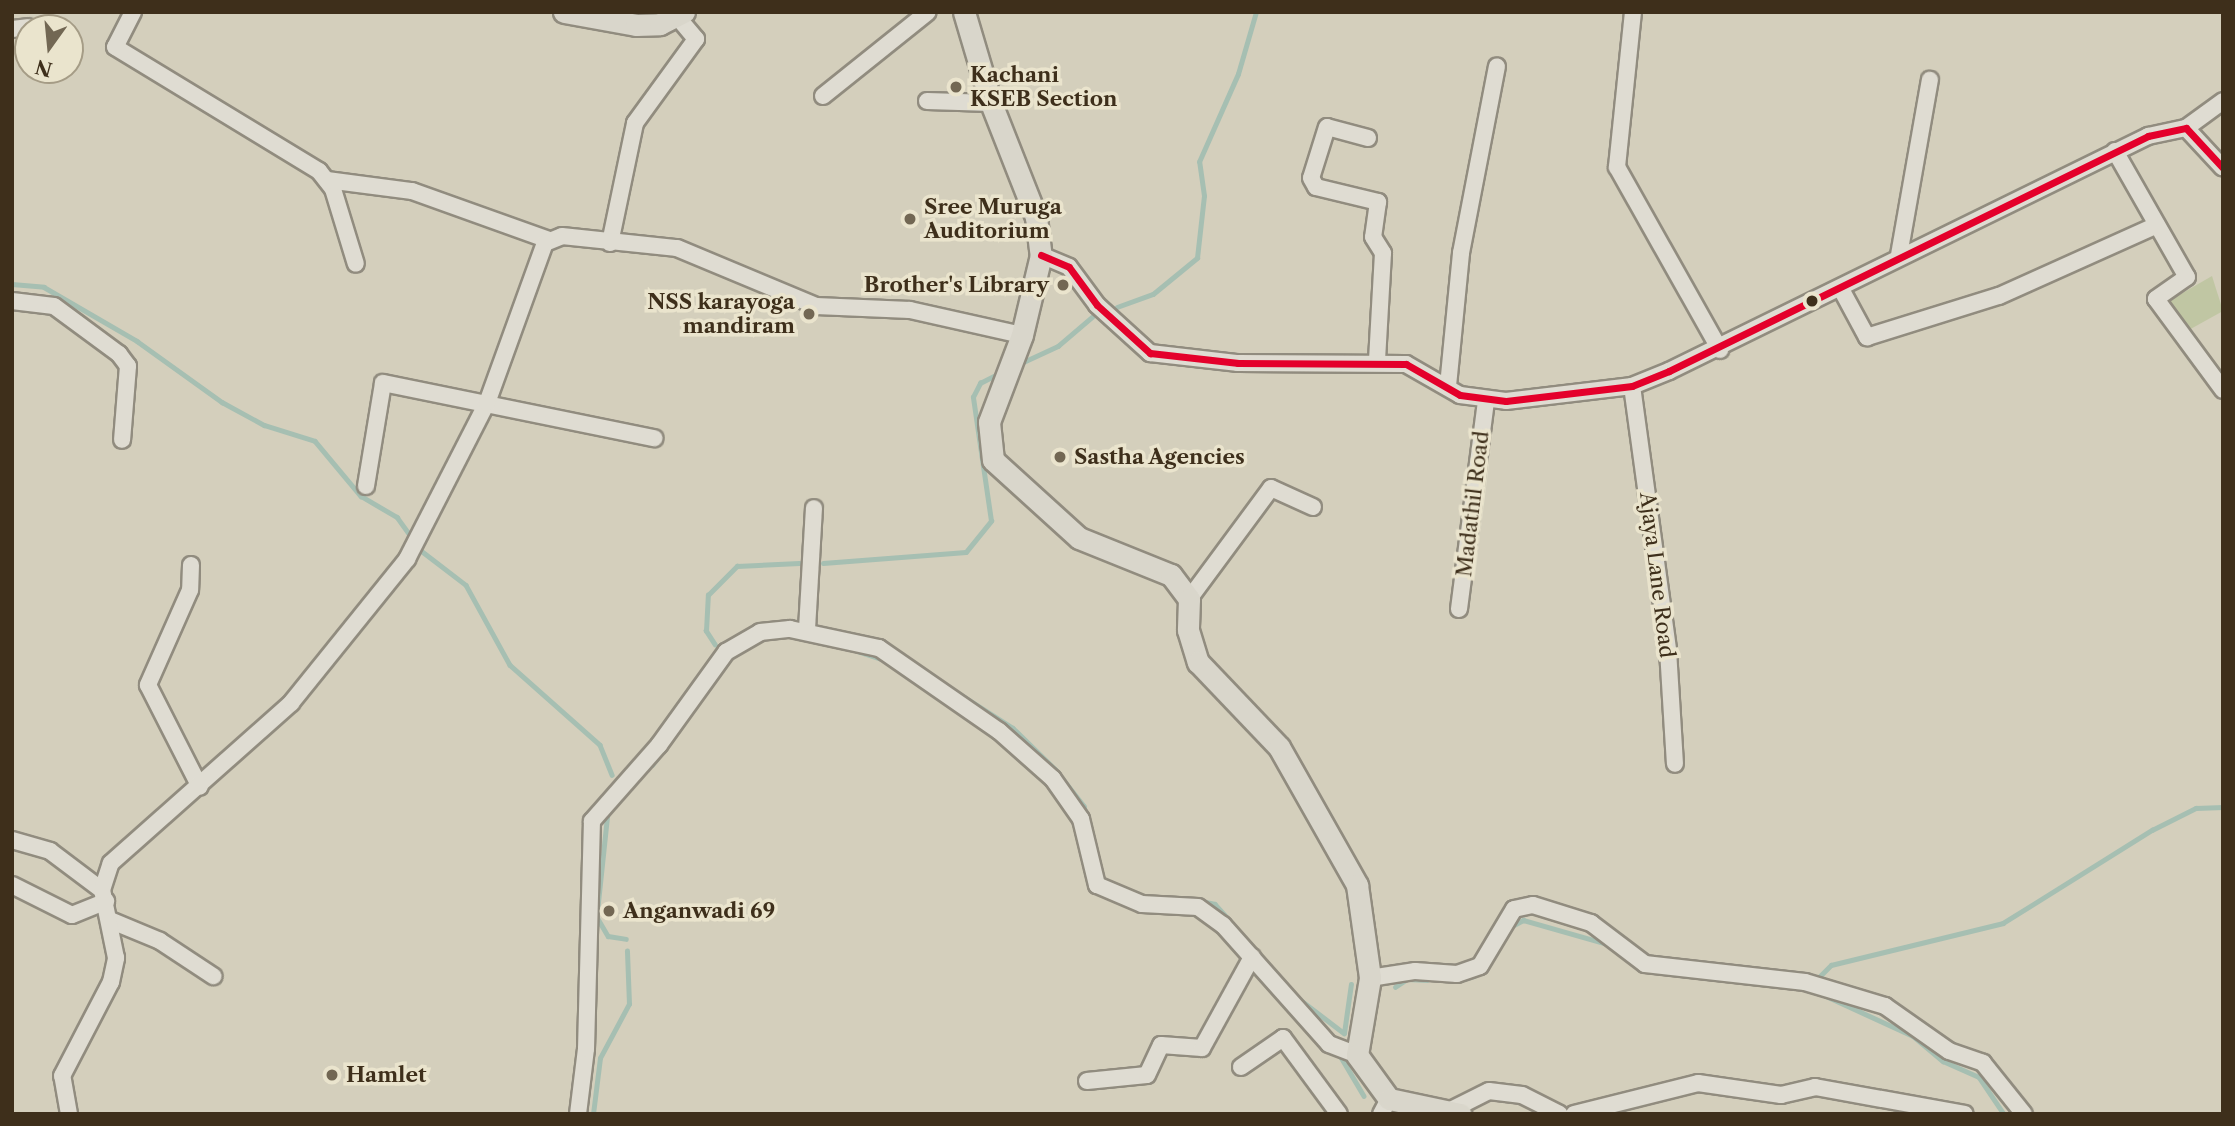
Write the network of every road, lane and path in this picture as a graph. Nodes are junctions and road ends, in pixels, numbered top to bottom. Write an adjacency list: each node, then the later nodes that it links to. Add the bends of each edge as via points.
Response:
1 (133, 12): 17 (street, via 115,39 117,49)
2 (564, 12): 6 (main road, via 610,24)
3 (928, 12): 9 (street)
4 (964, 12): 12 (main road)
5 (1633, 12): 27 (street, via 1616,167)
6 (682, 16): 20 (street, via 696,39 635,123)
7 (1497, 66): 29 (street, via 1461,253)
8 (1930, 80): 22 (street)
9 (823, 96)
10 (927, 101): 12 (street)
11 (2223, 102): 13 (street)
12 (990, 103): 21 (main road, via 1036,217)
13 (2186, 128): 15 (street); 16 (street)
14 (1368, 138): 28 (street, via 1327,127 1311,178 1316,187 1378,202 1373,237 1384,253)
15 (2115, 151): 18 (street); 22 (street)
16 (2223, 168)
17 (327, 180): 19 (street, via 412,191); 23 (street)
18 (2157, 225): 24 (street, via 1999,296 1867,337); 31 (street, via 2187,277 2156,299)
19 (549, 240): 20 (street); 33 (street)
20 (610, 243): 26 (street, via 687,251 816,306 910,310)
21 (1041, 255): 26 (main road); 28 (street, via 1069,267 1097,305 1150,353 1238,363)
22 (1899, 255): 24 (street)
23 (356, 264)
24 (1841, 289): 27 (street)
25 (12, 301): 35 (street, via 54,306 119,354 128,366)
26 (1022, 335): 40 (main road, via 989,422 993,460 1079,538 1171,575)
27 (1720, 350): 30 (street)
28 (1377, 362): 29 (street, via 1422,369)
29 (1448, 386): 32 (street)
30 (1632, 386): 32 (street); 43 (street, Ajaya Lane Road, via 1668,650)
31 (2223, 390)
32 (1486, 400): 41 (street, Madathil Road)
33 (485, 408): 34 (street); 36 (street, via 459,394 383,383); 44 (street, via 407,559 291,703)
34 (654, 438)
35 (122, 440)
36 (366, 486)
37 (1313, 507): 40 (street, via 1271,488)
38 (814, 508): 42 (street)
39 (191, 565): 44 (street, via 183,608 148,685)
40 (1189, 599): 51 (main road, via 1188,629 1202,669 1279,747 1357,885)
41 (1460, 608)
42 (807, 629): 49 (street, via 879,648 999,731 1053,779 1081,819 1097,885 1142,904 1198,907); 58 (street, via 760,632 726,652 659,745 592,821 587,1035)
43 (1675, 764)
44 (200, 788): 47 (street, via 111,863)
45 (12, 840): 47 (street, via 50,851)
46 (12, 885): 47 (street, via 72,915)
47 (104, 896): 48 (street)
48 (112, 921): 50 (street, via 160,941); 57 (street, via 111,982 62,1076)
49 (1252, 957): 52 (street, via 1329,1044); 54 (street, via 1202,1048 1161,1045 1147,1075)
50 (213, 976)
51 (1370, 978): 52 (main road); 63 (street, via 1415,971 1457,974 1480,966 1514,909 1533,905 1591,923 1645,964 1805,982 1885,1006 1949,1051 1983,1063)
52 (1357, 1055): 55 (main road)
53 (1241, 1067): 59 (street, via 1283,1038)
54 (1087, 1080)
55 (1385, 1106): 56 (main road)
56 (1455, 1112): 60 (street, via 1489,1091 1522,1095)
57 (69, 1114)
58 (578, 1114)
59 (1339, 1114)
60 (1560, 1114)
61 (1574, 1114): 62 (street, via 1698,1083 1781,1094 1815,1087)
62 (1965, 1114)
63 (2024, 1114)

